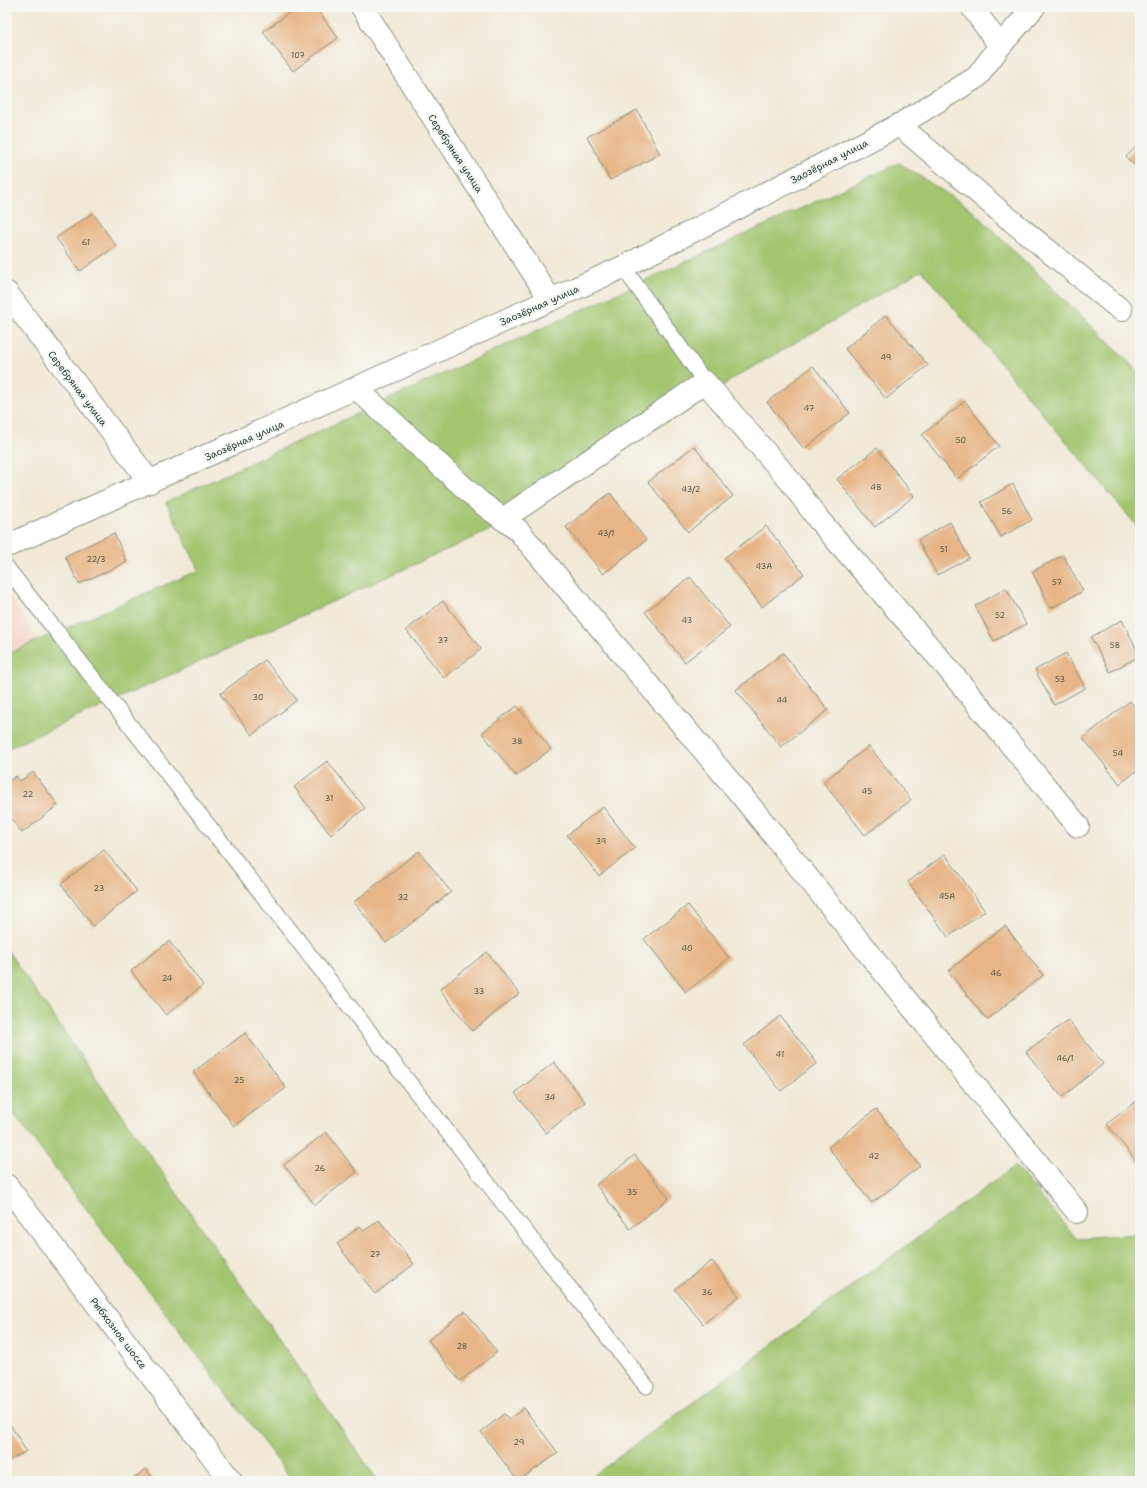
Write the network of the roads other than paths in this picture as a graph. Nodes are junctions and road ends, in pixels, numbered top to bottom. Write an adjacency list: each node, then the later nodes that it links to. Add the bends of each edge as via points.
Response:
1 (362, 7): 8 (street, Серебряная улица)
2 (972, 7): 4 (street)
3 (1034, 7): 4 (street, Заозёрная улица)
4 (1000, 46): 5 (street, Заозёрная улица, via 977,77)
5 (899, 124): 6 (street, Заозёрная улица); 9 (street, via 1002,213)
6 (623, 267): 8 (street, Заозёрная улица); 10 (lane)
7 (7, 293): 12 (street, Серебряная улица)
8 (550, 299): 11 (street, Заозёрная улица)
9 (1121, 310)
10 (705, 382): 13 (street); 16 (street)
11 (358, 389): 12 (street, Заозёрная улица); 13 (street, via 480,502)
12 (150, 482): 14 (street, Заозёрная улица)
13 (503, 518): 18 (street, via 518,530 742,796)
14 (7, 546)
15 (7, 568): 19 (lane)
16 (1078, 826)
17 (7, 1186): 20 (street, Рыбхозное шоссе)
18 (1078, 1212)
19 (646, 1386)
20 (231, 1481)

